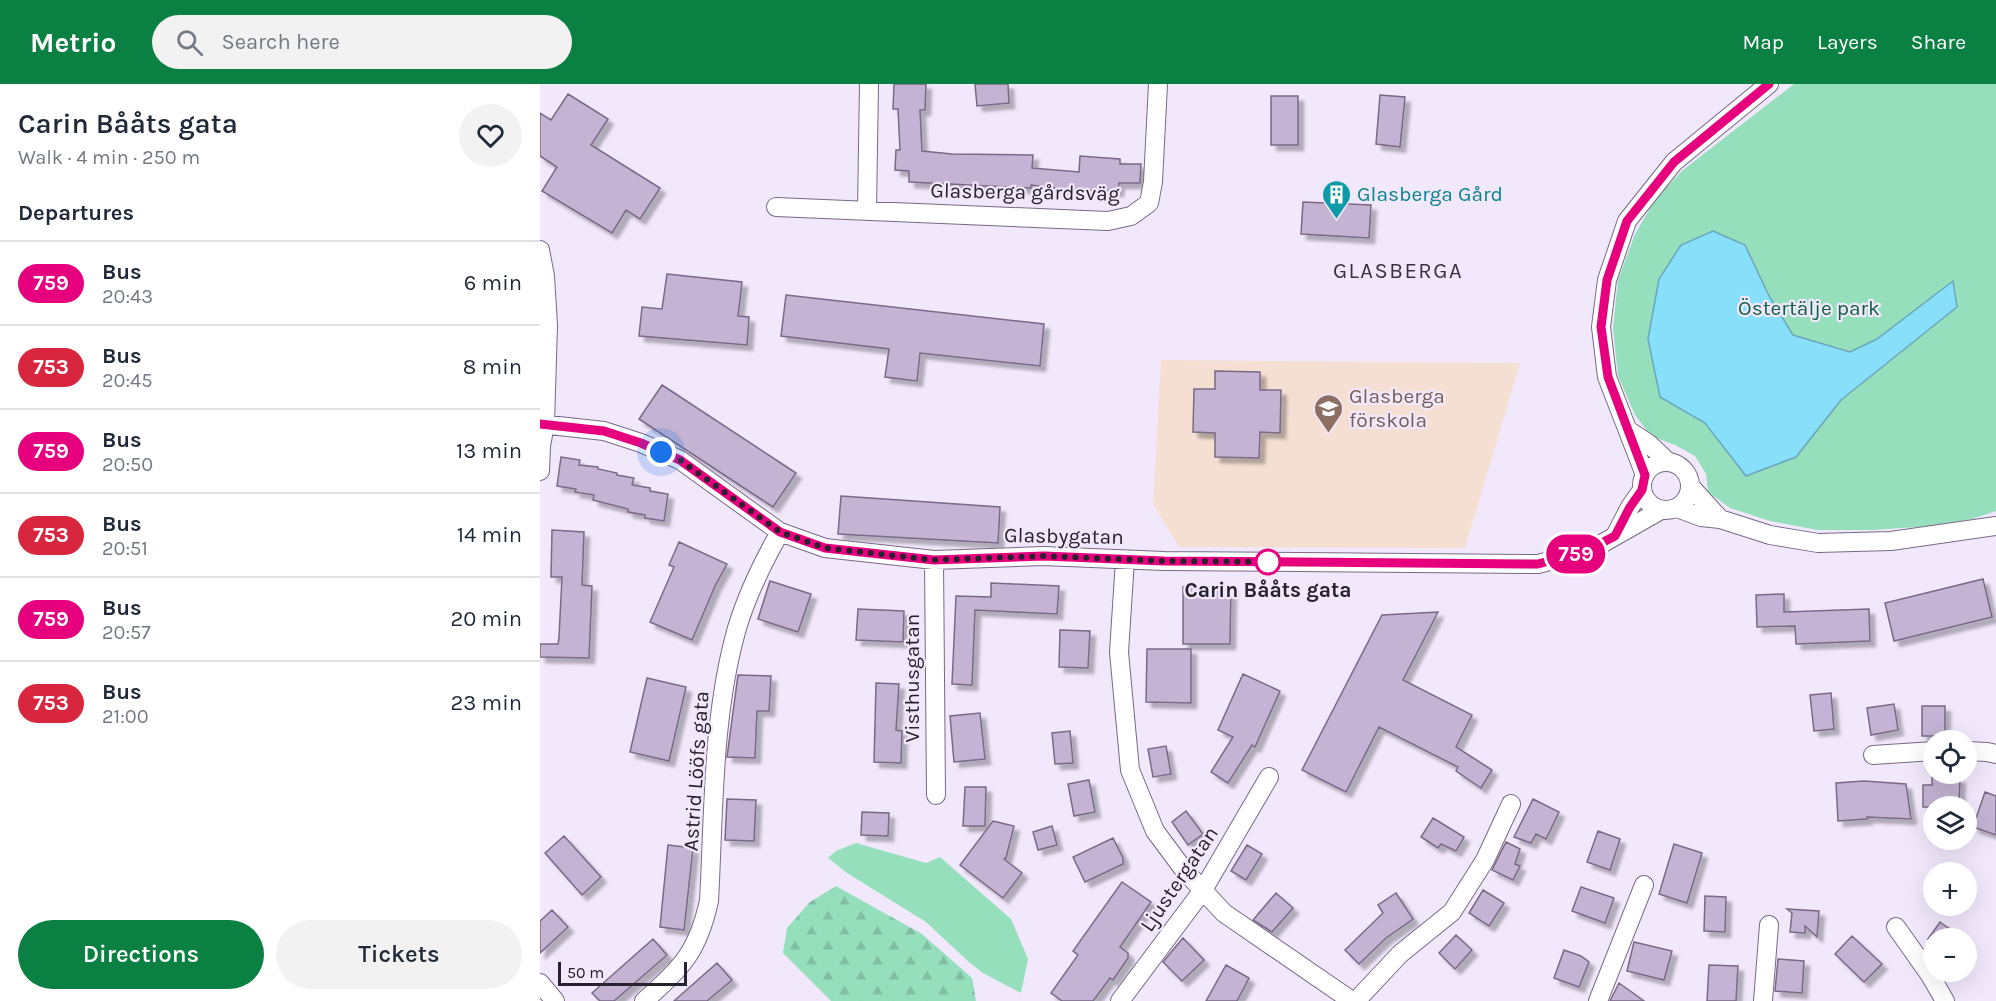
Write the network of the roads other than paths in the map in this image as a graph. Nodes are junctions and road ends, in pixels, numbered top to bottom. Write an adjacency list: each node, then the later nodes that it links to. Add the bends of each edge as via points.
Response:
1 (869, 84): 5 (street)
2 (1158, 84): 5 (street, Glasberga gårdsväg, via 1149,203 1131,216 1108,221)
3 (1769, 84): 9 (street, via 1674,162 1627,221 1607,280 1601,327 1608,377)
4 (776, 207): 5 (street, Glasberga gårdsväg)
5 (867, 210)
6 (540, 250): 7 (street, via 545,276)
7 (544, 321): 8 (street)
8 (542, 424): 11 (street); 17 (street, Glasbygatan, via 604,431 680,460)
9 (1628, 430): 10 (street); 12 (street)
10 (1667, 461): 12 (street, via 1654,465); 13 (street, via 1687,472)
11 (540, 471)
12 (1643, 482): 14 (street, via 1649,503); 18 (street)
13 (1691, 487): 14 (street, via 1687,499); 15 (street)
14 (1669, 509): 15 (street); 18 (street, Glasbygatan)
15 (1720, 519): 16 (street, via 1770,535 1818,543 1891,541)
16 (1996, 526)
17 (780, 532): 19 (street, Glasbygatan, via 825,548); 34 (street, Astrid Lööfs gata, via 745,606 730,656 720,722 710,901 705,921 686,961)
18 (1615, 536): 20 (street, Glasbygatan, via 1588,550 1538,564)
19 (934, 560): 20 (street, Glasbygatan, via 1044,556); 26 (street, Visthusgatan)
20 (1125, 560): 29 (street, via 1119,652 1130,770 1155,831)
21 (1923, 752): 24 (street)
22 (1977, 752): 23 (street)
23 (1996, 754)
24 (1873, 755)
25 (1269, 777): 29 (street, Ljustergatan)
26 (936, 795)
27 (1511, 804): 36 (street, via 1485,860 1452,912 1400,954)
28 (1644, 885): 37 (street)
29 (1203, 890): 35 (street, Ljustergatan); 36 (street, via 1224,913)
30 (1768, 925): 38 (street)
31 (1896, 927): 39 (street)
32 (540, 983): 33 (street)
33 (555, 1001)
34 (644, 1001)
35 (1120, 1001)
36 (1354, 1001)
37 (1598, 1001)
38 (1764, 1001)
39 (1945, 1001)

